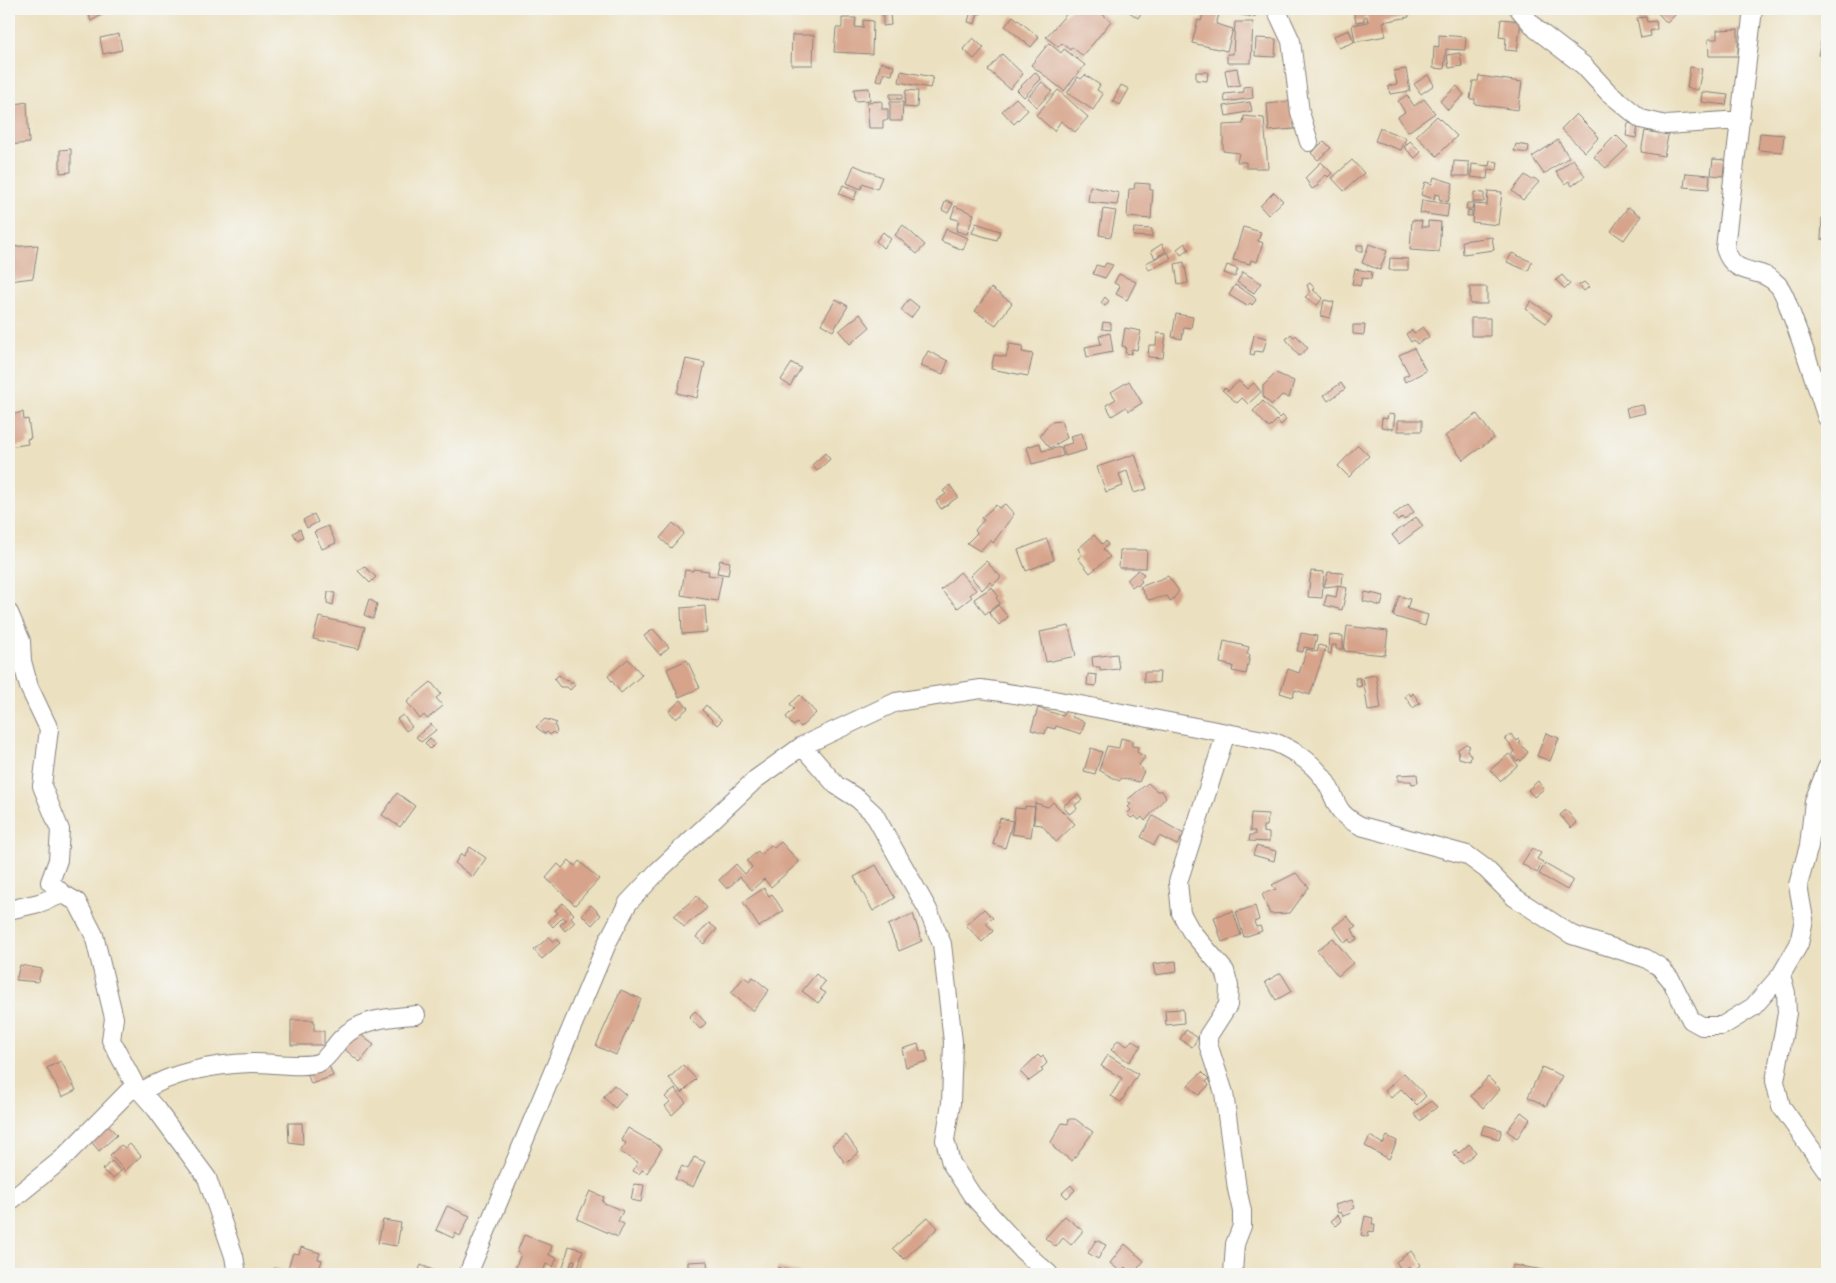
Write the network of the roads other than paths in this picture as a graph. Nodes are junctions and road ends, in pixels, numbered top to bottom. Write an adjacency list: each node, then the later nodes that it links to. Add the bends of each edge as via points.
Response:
1 (1276, 9): 5 (street, via 1291,42 1300,112)
2 (1520, 9): 4 (street, via 1536,29 1584,65 1608,92 1641,119 1666,125)
3 (1753, 9): 4 (street)
4 (1741, 120): 6 (street, via 1725,248 1735,267 1770,276 1782,289)
5 (1309, 142)
6 (1827, 418)
7 (9, 613): 11 (street, via 21,640 22,661 29,686 49,729 42,786 60,830 58,860 50,882)
8 (1226, 732): 9 (street, via 981,689 896,702); 13 (street, via 1274,742 1298,753 1322,776 1338,810 1347,819 1361,826 1467,855 1514,897 1572,934 1645,958 1660,967 1671,980 1691,1020 1702,1026 1722,1026 1753,1007); 21 (street, via 1178,882 1181,912 1191,931 1225,971 1229,986 1228,1005 1208,1036 1224,1094 1236,1189 1242,1211)
9 (802, 746): 19 (street, via 734,798 628,903 608,941); 20 (street, via 836,785 874,814 928,910 942,944 953,1042 951,1104 945,1140 951,1163 972,1195 1023,1251)
10 (1827, 768): 13 (street, via 1814,802 1809,846 1798,885 1804,919 1799,944)
11 (63, 894): 12 (street); 15 (street, via 77,902 94,936 114,1018 111,1040)
12 (9, 910)
13 (1781, 975): 16 (street, via 1787,1013 1775,1082 1780,1106)
14 (416, 1015): 15 (street, via 386,1017 360,1025 342,1037 320,1062 250,1063 192,1071)
15 (138, 1089): 17 (street, via 61,1160); 18 (street, via 207,1178 234,1256)
16 (1827, 1171)
17 (9, 1202)
18 (237, 1274)
19 (468, 1274)
20 (1049, 1274)
21 (1233, 1274)

